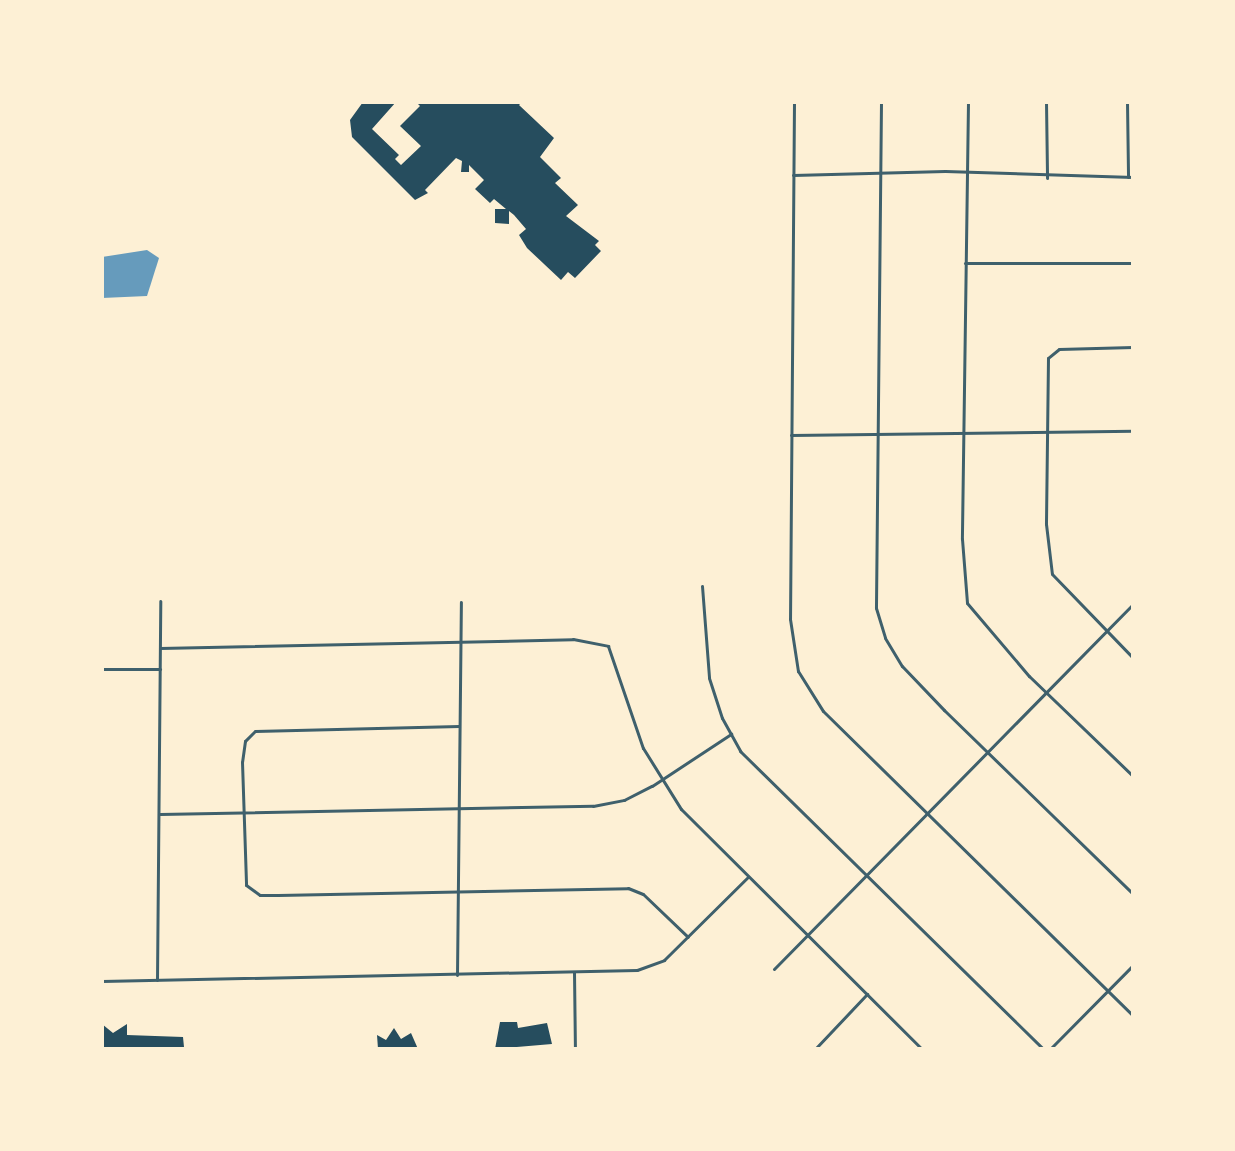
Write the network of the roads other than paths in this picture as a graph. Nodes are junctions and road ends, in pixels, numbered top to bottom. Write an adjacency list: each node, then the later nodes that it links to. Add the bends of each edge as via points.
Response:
1 (794, 102): 8 (street)
2 (881, 102): 7 (street)
3 (968, 102): 6 (street)
4 (1046, 102): 10 (street)
5 (1127, 102): 9 (street)
6 (965, 172): 7 (street); 10 (street); 11 (street)
7 (880, 173): 8 (street); 17 (street)
8 (793, 175): 18 (street)
9 (1130, 177): 10 (street)
10 (1047, 178)
11 (964, 263): 12 (street); 16 (street)
12 (1133, 263)
13 (1133, 347): 15 (street, via 1059,349 1048,358)
14 (1133, 431): 15 (street)
15 (1046, 432): 16 (street); 23 (street, via 1048,561 1059,584)
16 (962, 433): 17 (street); 29 (street, via 962,578 967,603 981,626)
17 (878, 434): 18 (street); 32 (street, via 876,608 885,638 902,666)
18 (791, 435): 38 (street, via 790,619 798,671 823,711)
19 (702, 586): 31 (street, via 709,678)
20 (160, 601): 25 (street)
21 (461, 602): 24 (street)
22 (1133, 604): 23 (street)
23 (1106, 632): 26 (street); 29 (street)
24 (460, 642): 25 (street); 30 (street); 34 (street, via 589,640 614,654 635,730)
25 (160, 648): 28 (street)
26 (1133, 658)
27 (102, 669): 28 (street)
28 (160, 669): 37 (street)
29 (1047, 693): 32 (street); 33 (street)
30 (459, 726): 35 (street); 36 (street, via 255,731 243,748)
31 (731, 734): 34 (street); 39 (street, via 761,776)
32 (989, 752): 38 (street); 42 (street)
33 (1133, 776)
34 (662, 780): 35 (street, via 624,800 593,806); 40 (street, via 681,809)
35 (458, 809): 36 (street); 41 (street)
36 (241, 812): 37 (street); 41 (street, via 243,879 260,895)
37 (160, 814): 49 (street)
38 (927, 814): 39 (street); 51 (street)
39 (865, 875): 43 (street); 57 (street)
40 (748, 877): 43 (street); 44 (street)
41 (458, 892): 44 (street, via 635,890); 48 (street)
42 (1133, 894)
43 (806, 935): 46 (street); 52 (street)
44 (688, 937): 47 (street, via 645,968)
45 (1133, 965): 51 (street)
46 (774, 969)
47 (574, 972): 48 (street); 54 (street)
48 (457, 975): 49 (street)
49 (157, 980): 50 (street)
50 (102, 981)
51 (1107, 991): 53 (street); 58 (street)
52 (867, 994): 55 (street); 56 (street)
53 (1133, 1016)
54 (575, 1049)
55 (815, 1049)
56 (922, 1049)
57 (1043, 1049)
58 (1050, 1049)

